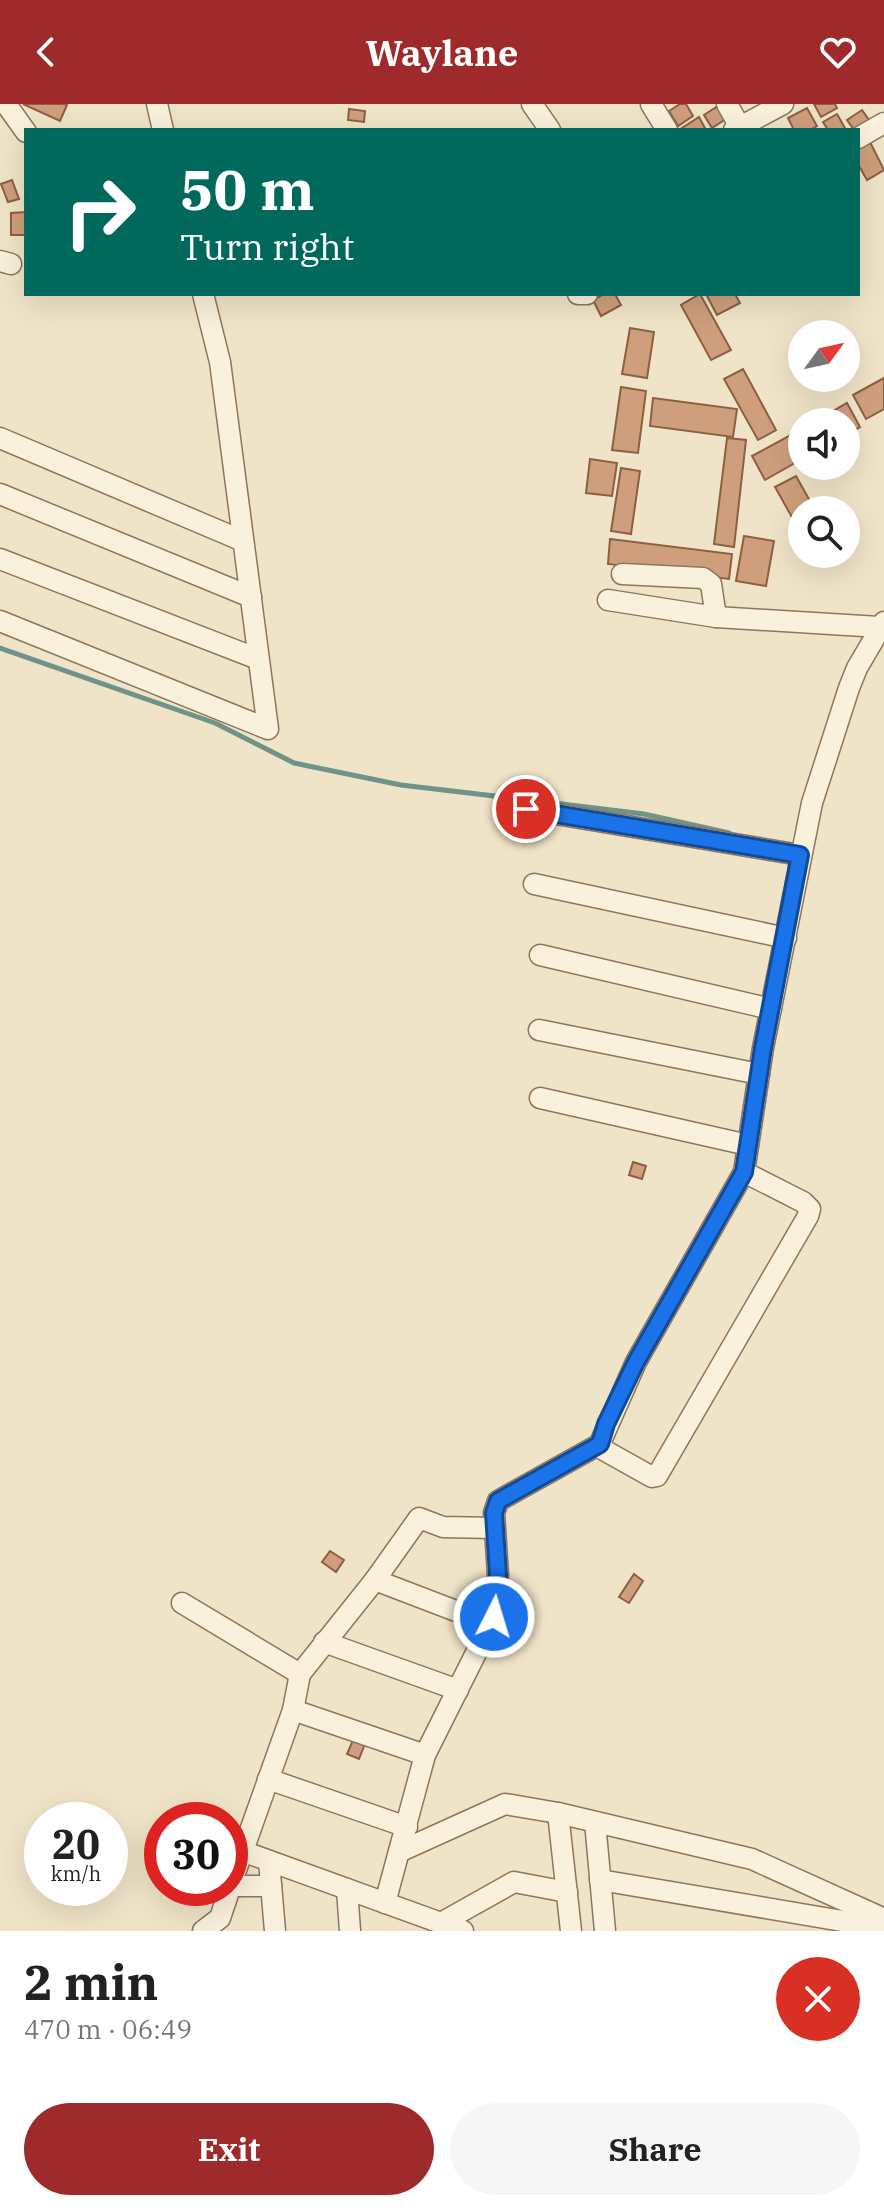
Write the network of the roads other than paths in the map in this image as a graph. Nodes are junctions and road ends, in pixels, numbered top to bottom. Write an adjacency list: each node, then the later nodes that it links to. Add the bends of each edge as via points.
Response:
1 (6, 104): 12 (street)
2 (157, 104): 8 (street)
3 (532, 104): 9 (street)
4 (651, 104): 10 (street)
5 (727, 104): 11 (street)
6 (783, 104): 11 (street)
7 (884, 123): 13 (street)
8 (163, 128)
9 (549, 128)
10 (666, 128)
11 (737, 128)
12 (24, 129)
13 (860, 137)
14 (204, 296): 17 (street, via 220,362)
15 (0, 438): 17 (street)
16 (0, 494): 20 (street)
17 (243, 541): 20 (street)
18 (0, 559): 25 (street)
19 (622, 574): 22 (street, via 703,578 711,584)
20 (251, 597): 25 (street)
21 (608, 600): 22 (street)
22 (716, 617): 24 (street)
23 (0, 621): 25 (street, via 268,729)
24 (882, 625): 27 (street, via 849,688)
25 (258, 659)
26 (526, 809): 27 (street)
27 (801, 850): 29 (street)
28 (534, 884): 29 (street)
29 (786, 938): 31 (street)
30 (540, 955): 31 (street)
31 (771, 1009): 33 (street)
32 (539, 1030): 33 (street)
33 (759, 1074): 35 (street)
34 (540, 1098): 35 (street)
35 (748, 1145): 36 (street)
36 (744, 1172): 37 (street, via 636,1362); 37 (street, via 803,1202 810,1209 808,1216 657,1476)
37 (600, 1444): 38 (street, via 498,1501)
38 (494, 1528): 39 (street, via 443,1527 419,1518); 41 (street, via 498,1575)
39 (375, 1580): 41 (street); 42 (street)
40 (182, 1603): 43 (street)
41 (490, 1624): 44 (street)
42 (324, 1642): 43 (street); 44 (street)
43 (300, 1674): 45 (street)
44 (458, 1690): 46 (street)
45 (293, 1710): 46 (street); 47 (street)
46 (425, 1755): 50 (street)
47 (268, 1779): 50 (street); 51 (street)
48 (558, 1813): 49 (street); 52 (street, via 505,1804); 59 (street)
49 (595, 1822): 55 (street); 63 (street, via 752,1859 878,1916)
50 (407, 1827): 52 (street)
51 (248, 1834)
52 (401, 1851): 60 (street)
53 (248, 1853): 54 (street)
54 (269, 1861): 56 (street); 58 (street)
55 (600, 1880): 63 (street); 69 (street)
56 (271, 1886): 57 (street); 65 (street)
57 (248, 1887)
58 (347, 1889): 60 (street); 66 (street)
59 (567, 1892): 62 (street, via 514,1882); 68 (street)
60 (385, 1903): 62 (street)
61 (224, 1906): 64 (street, via 220,1918)
62 (431, 1924): 67 (street)
63 (878, 1929)
64 (203, 1931)
65 (275, 1931)
66 (350, 1931)
67 (463, 1931)
68 (571, 1931)
69 (605, 1931)

